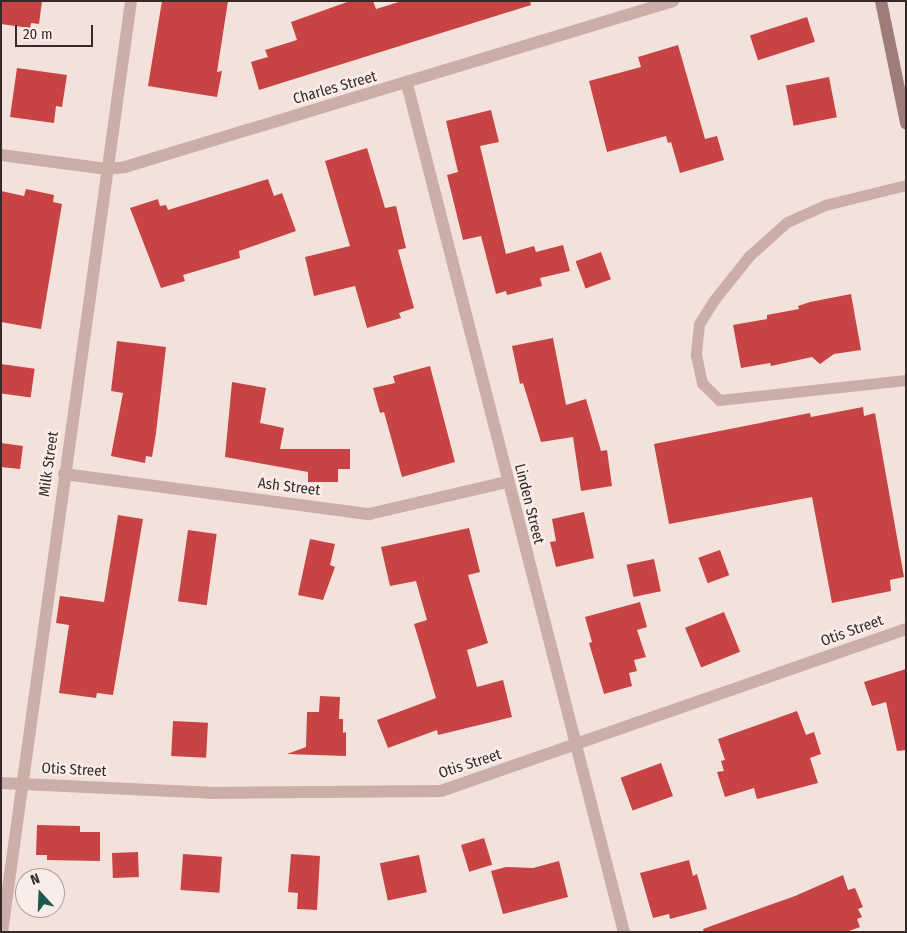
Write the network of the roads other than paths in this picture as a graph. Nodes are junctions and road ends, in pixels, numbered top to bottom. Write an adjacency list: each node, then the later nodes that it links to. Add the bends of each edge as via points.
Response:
1 (131, 1): 7 (street, Milk Street)
2 (673, 1): 4 (street, Charles Street)
3 (881, 1): 5 (main road)
4 (407, 84): 7 (street, Charles Street, via 126,167); 11 (street, Linden Street)
5 (906, 122)
6 (1, 154): 7 (street, Charles Street)
7 (107, 169): 10 (street, Milk Street)
8 (906, 186): 9 (lane, via 825,205 787,222 749,256 714,300 699,324 696,355 702,383 719,400)
9 (906, 380)
10 (64, 474): 11 (street, Ash Street, via 369,514); 15 (street, Milk Street)
11 (507, 482): 13 (street, Linden Street)
12 (906, 629): 13 (street, Otis Street)
13 (574, 746): 15 (street, Otis Street, via 453,788 431,792 210,793); 17 (street, Linden Street)
14 (1, 783): 15 (street, Otis Street)
15 (22, 783): 16 (street, Milk Street)
16 (2, 932)
17 (624, 932)

